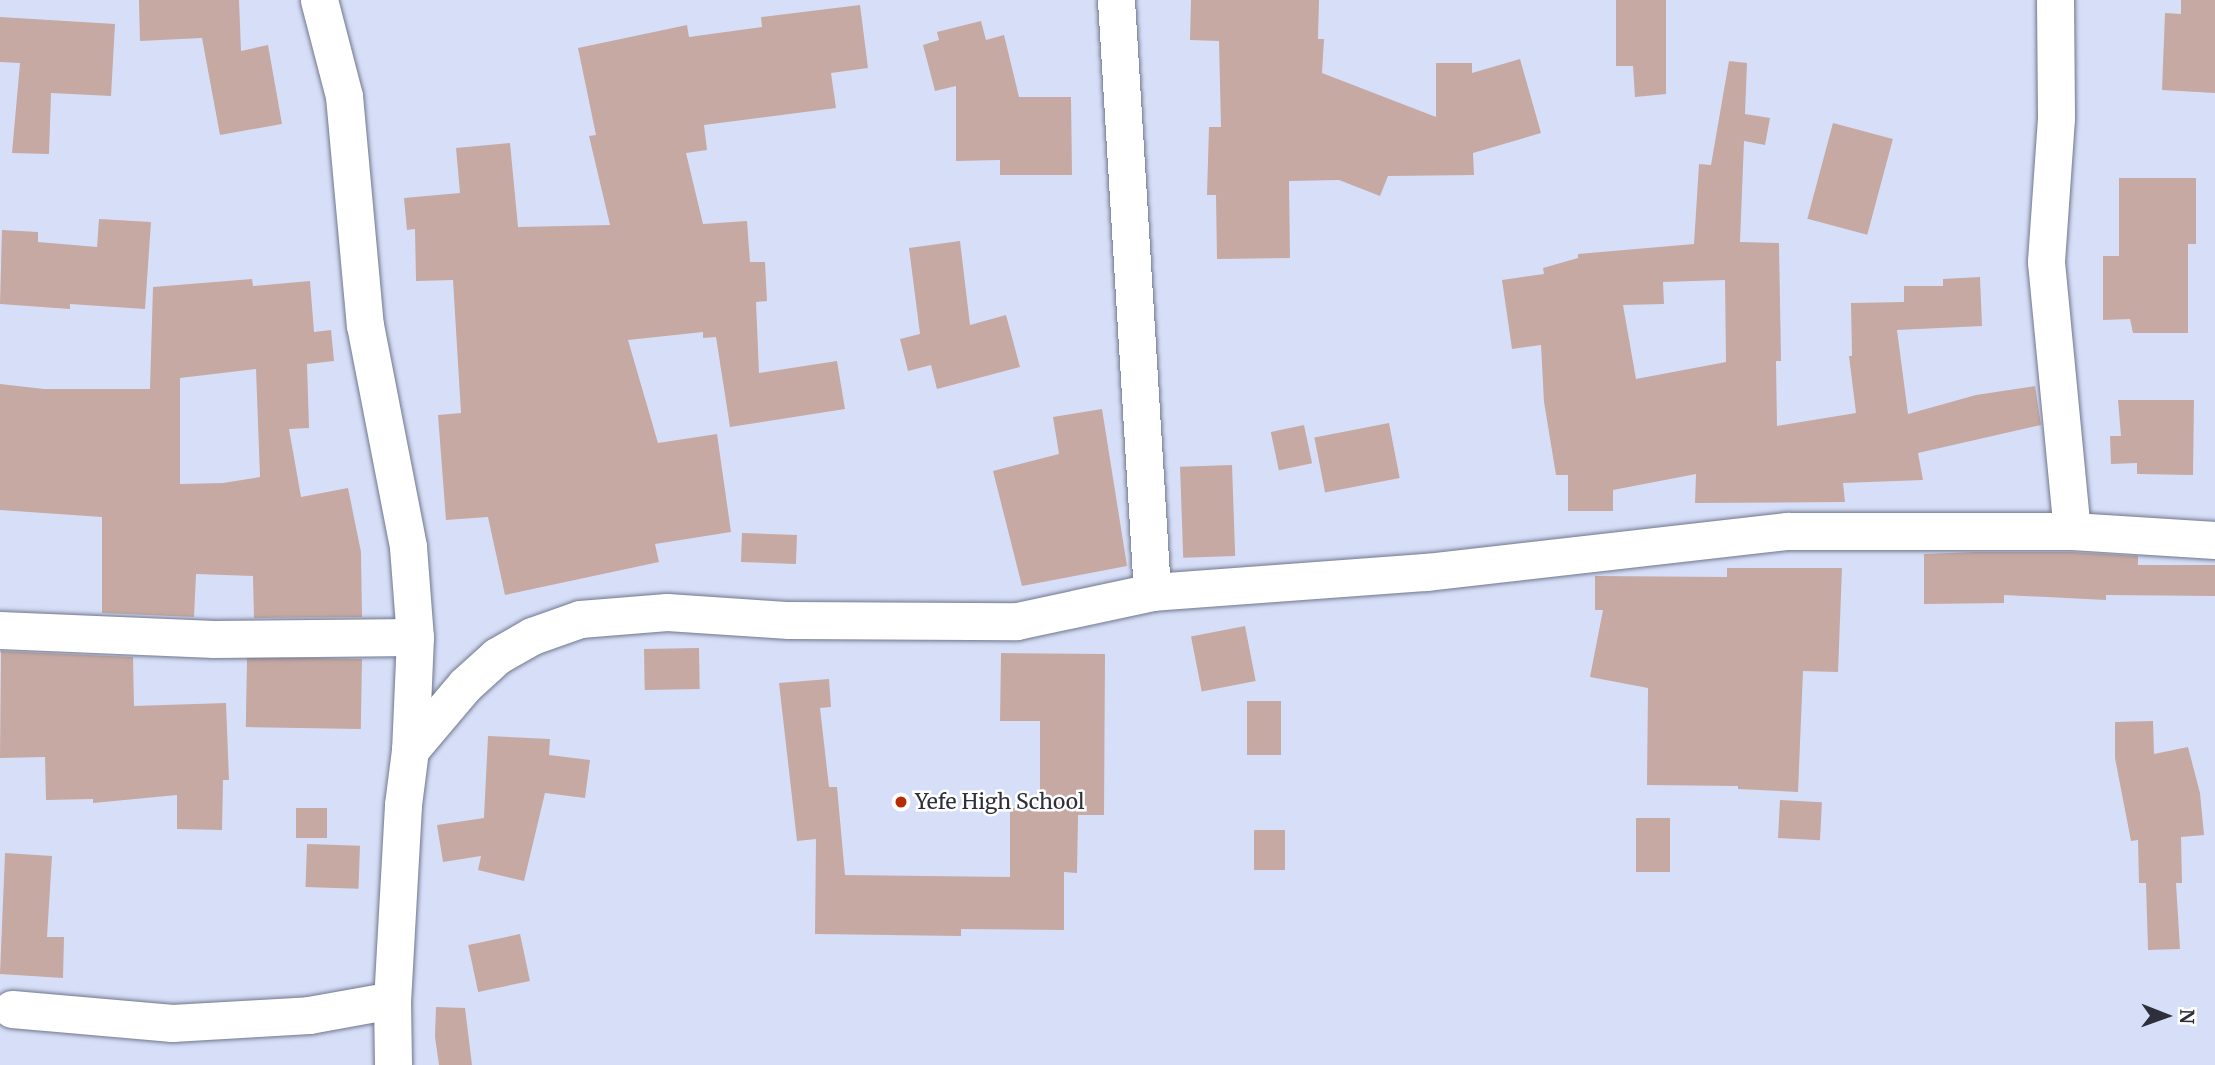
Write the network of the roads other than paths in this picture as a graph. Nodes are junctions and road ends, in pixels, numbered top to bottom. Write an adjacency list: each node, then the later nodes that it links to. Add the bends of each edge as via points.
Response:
1 (319, 0): 8 (street, via 344,96 365,325 408,547)
2 (1116, 0): 6 (street)
3 (2055, 0): 4 (street, via 2056,118 2046,262)
4 (2072, 531): 5 (street); 6 (street, via 1787,531 1426,572)
5 (2215, 540)
6 (1152, 592): 9 (street, via 1017,621 789,620 667,612 580,619 532,636 497,656)
7 (0, 630): 8 (street, via 214,639)
8 (415, 637): 9 (street)
9 (410, 750): 10 (street)
10 (392, 1000): 11 (street, via 309,1015 172,1023); 12 (street)
11 (12, 1009)
12 (393, 1065)

